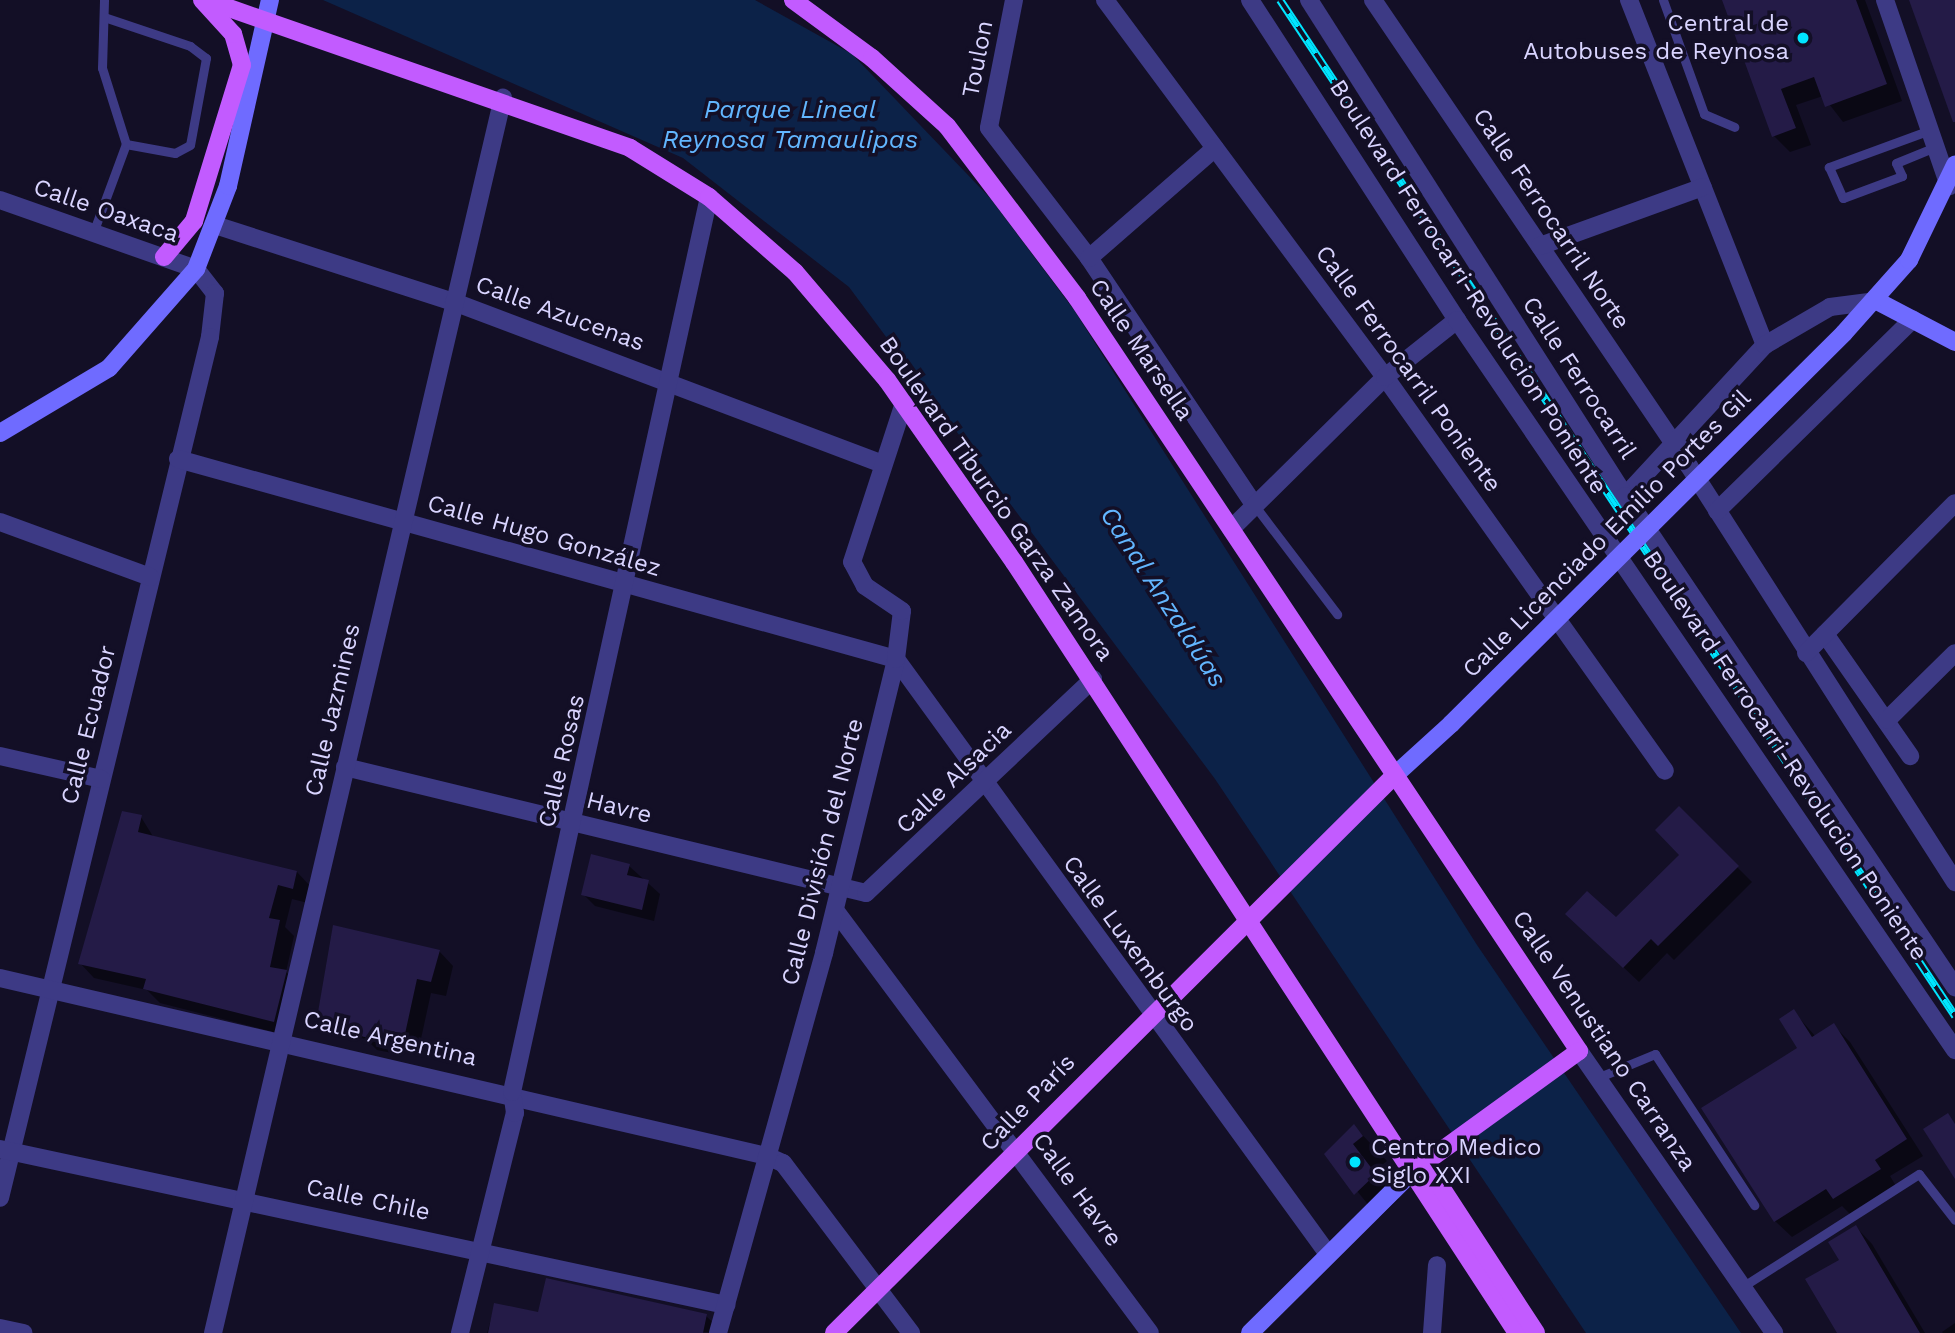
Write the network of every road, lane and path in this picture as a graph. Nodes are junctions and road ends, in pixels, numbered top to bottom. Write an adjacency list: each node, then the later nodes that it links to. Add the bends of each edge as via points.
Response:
1 (104, 0): 13 (lane)
2 (204, 0): 14 (main road, Boulevard Tiburcio Garza Zamora); 28 (main road, via 233,34 242,65 194,220)
3 (271, 0): 14 (main road)
4 (793, 0): 50 (main road, Calle Marsella, via 872,58 947,126 1077,298)
5 (1014, 0): 29 (street, Toulon, via 989,128)
6 (1105, 0): 19 (street, Calle Ferrocarril Poniente)
7 (1250, 0): 34 (street, Boulevard Ferrocarri-Revolucion Poniente)
8 (1309, 0): 44 (street, Calle Ferrocarril)
9 (1373, 0): 27 (street, Calle Ferrocarril Norte)
10 (1629, 0): 22 (street)
11 (1663, 0): 16 (lane, via 1704,114)
12 (1885, 0): 17 (street)
13 (104, 17): 18 (lane, via 102,68); 18 (lane, via 190,46 206,58 190,145 175,153)
14 (267, 21): 15 (main road, Boulevard Tiburcio Garza Zamora); 25 (main road)
15 (503, 98): 23 (main road, Boulevard Tiburcio Garza Zamora, via 630,148); 32 (street, Calle Jazmines)
16 (1734, 127)
17 (1933, 139): 17 (lane, via 1829,167 1843,198 1902,176 1896,163); 21 (street)
18 (126, 144): 26 (lane)
19 (1215, 148): 29 (street); 37 (street, Calle Ferrocarril Poniente)
20 (1955, 165): 21 (main road, Calle Licenciado Emilio Portes Gil)
21 (1948, 186): 31 (main road, Calle Licenciado Emilio Portes Gil, via 1909,260)
22 (1703, 187): 27 (street); 36 (street)
23 (709, 197): 38 (street, Calle Rosas); 39 (main road, Boulevard Tiburcio Garza Zamora, via 795,272)
24 (0, 200): 26 (street, Calle Oaxaca)
25 (215, 225): 30 (main road); 32 (street, Calle Azucenas)
26 (93, 233): 28 (street, Calle Oaxaca)
27 (1540, 246): 41 (street, Calle Ferrocarril Norte)
28 (164, 257): 30 (street, Calle Oaxaca)
29 (1089, 258): 46 (street)
30 (197, 269): 40 (main road, via 109,368); 42 (street, Calle Ecuador, via 215,293)
31 (1877, 301): 33 (main road); 36 (street, via 1830,307); 64 (main road, Calle Licenciado Emilio Portes Gil, bridge)
32 (454, 302): 38 (street, Calle Azucenas); 49 (street, Calle Jazmines)
33 (1913, 318): 35 (main road); 47 (street)
34 (1457, 320): 37 (street); 77 (street, Boulevard Ferrocarri-Revolucion Poniente)
35 (1955, 342)
36 (1765, 345): 41 (street)
37 (1385, 377): 46 (street); 63 (street, Calle Ferrocarril Poniente)
38 (668, 381): 43 (street, Calle Azucenas); 52 (street, Calle Rosas, via 645,468)
39 (904, 403): 43 (street, Calle División del Norte); 58 (main road, Boulevard Tiburcio Garza Zamora)
40 (0, 433)
41 (1675, 446): 44 (street); 47 (street, Calle Ferrocarril Norte)
42 (178, 459): 49 (street, Calle Hugo González); 51 (street, Calle Ecuador)
43 (883, 464): 57 (street, Calle División del Norte, via 852,562 865,586 902,611)
44 (1625, 496): 73 (street, Calle Ferrocarril)
45 (1955, 503): 54 (street)
46 (1255, 506): 50 (street); 53 (lane)
47 (1717, 511): 55 (street)
48 (0, 522): 51 (street)
49 (402, 522): 52 (street, Calle Hugo González); 62 (street, Calle Jazmines)
50 (1231, 529): 64 (main road, Calle Marsella)
51 (150, 577): 65 (street, Calle Ecuador)
52 (627, 584): 57 (street, Calle Hugo González); 67 (street, Calle Rosas)
53 (1337, 614)
54 (1825, 634): 55 (street); 59 (street)
55 (1806, 653): 68 (street)
56 (1955, 653): 59 (street)
57 (896, 659): 66 (street, Calle Luxemburgo); 69 (street, Calle División del Norte)
58 (1093, 679): 66 (street, Calle Alsacia); 71 (main road, Boulevard Tiburcio Garza Zamora)
59 (1887, 720): 61 (street)
60 (0, 756): 65 (street)
61 (1910, 756)
62 (345, 767): 67 (street, Havre); 76 (street, Calle Jazmines)
63 (1665, 771)
64 (1395, 775): 71 (main road, Calle Licenciado Emilio Portes Gil); 78 (main road, Calle Venustiano Carranza)
65 (101, 779): 74 (street, Calle Ecuador)
66 (984, 782): 69 (street, Calle Alsacia, via 881,883 866,893); 75 (street, Calle Luxemburgo)
67 (573, 822): 69 (street, Havre); 80 (street, Calle Rosas)
68 (1955, 882)
69 (841, 887): 70 (street, Calle División del Norte)
70 (835, 909): 81 (street, Calle Havre); 83 (street, Calle División del Norte)
71 (1255, 917): 75 (main road, Calle París); 84 (main road, Boulevard Tiburcio Garza Zamora)
72 (0, 978): 74 (street, Calle Argentina)
73 (1955, 987)
74 (50, 991): 76 (street, Calle Argentina); 82 (street, Calle Ecuador)
75 (1150, 1014): 81 (main road, Calle París); 90 (street, Calle Luxemburgo)
76 (281, 1039): 80 (street, Calle Argentina); 86 (street, Calle Jazmines)
77 (1955, 1050)
78 (1572, 1056): 79 (street, Calle Venustiano Carranza); 84 (main road)
79 (1596, 1079): 87 (lane, via 1655,1054); 92 (street, Calle Venustiano Carranza)
80 (512, 1092): 83 (street, Calle Argentina); 89 (street, Calle Rosas, via 515,1113)
81 (1018, 1149): 93 (main road, Calle París); 103 (street, Calle Havre)
82 (6, 1150): 85 (street, Calle Ecuador); 86 (street, Calle Chile)
83 (767, 1156): 93 (street, via 783,1163); 94 (street, Calle División del Norte)
84 (1425, 1161): 90 (main road); 106 (main road); 107 (main road, Boulevard Tiburcio Garza Zamora)
85 (0, 1198)
86 (244, 1199): 89 (street, Calle Chile); 98 (street, Calle Jazmines)
87 (1754, 1205)
88 (1955, 1220): 92 (lane, via 1919,1174)
89 (481, 1249): 94 (street, Calle Chile); 99 (street, Calle Rosas)
90 (1328, 1255): 104 (main road)
91 (1437, 1265): 96 (street)
92 (1742, 1287): 108 (street, Calle Venustiano Carranza)
93 (879, 1288): 101 (main road, Calle París); 102 (street)
94 (726, 1305): 100 (street, Calle División del Norte)
95 (0, 1328): 97 (street)
96 (1434, 1329): 105 (street)
97 (23, 1333)
98 (213, 1333)
99 (460, 1333)
100 (718, 1333)
101 (834, 1333)
102 (911, 1333)
103 (1150, 1333)
104 (1250, 1333)
105 (1416, 1333)
106 (1517, 1333)
107 (1535, 1333)
108 (1774, 1333)

